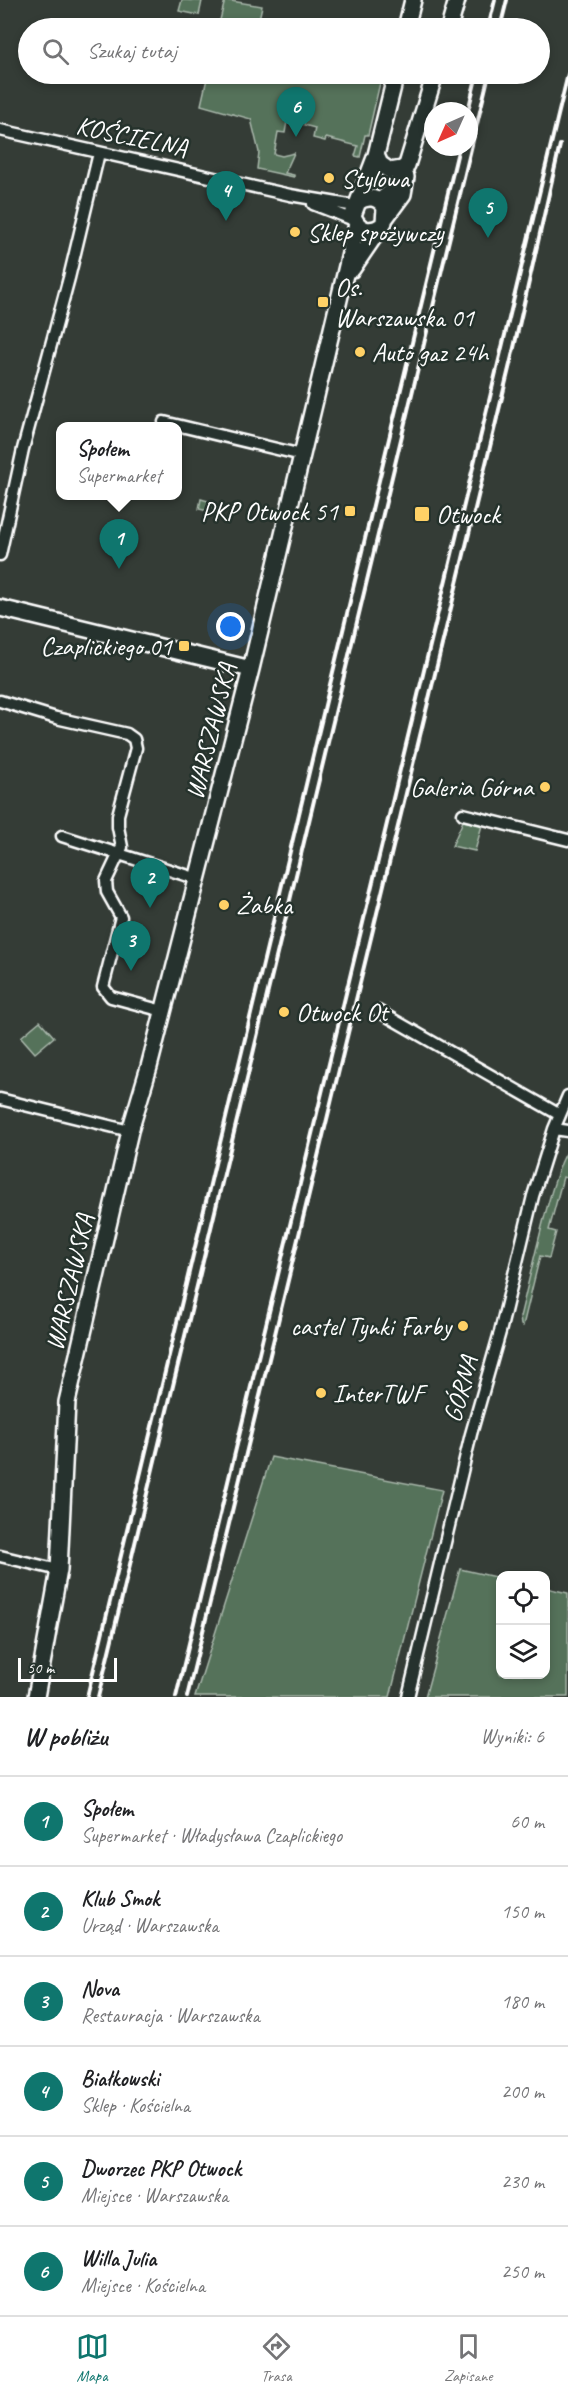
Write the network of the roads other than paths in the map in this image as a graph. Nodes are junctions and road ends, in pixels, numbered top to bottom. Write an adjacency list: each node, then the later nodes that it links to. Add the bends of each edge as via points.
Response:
1 (413, 0): 3 (main road)
2 (457, 0): 4 (main road)
3 (408, 18)
4 (452, 18)
5 (394, 84): 9 (main road, WARSZAWSKA)
6 (432, 84): 10 (main road, WARSZAWSKA)
7 (0, 130): 8 (street, KOŚCIELNA)
8 (99, 153): 12 (street, KOŚCIELNA); 17 (street, via 23,449)
9 (376, 155): 10 (main road, via 390,171); 11 (main road, WARSZAWSKA); 12 (main road, WARSZAWSKA)
10 (407, 165): 11 (main road, WARSZAWSKA, via 397,186); 13 (main road, WARSZAWSKA, via 403,194)
11 (377, 200): 12 (main road, via 366,198); 13 (main road, via 385,208)
12 (356, 213): 13 (main road, via 366,230 377,229); 14 (main road, WARSZAWSKA)
13 (383, 221): 14 (main road, WARSZAWSKA)
14 (345, 279): 16 (main road, WARSZAWSKA)
15 (182, 426): 16 (street)
16 (302, 455): 19 (main road, WARSZAWSKA)
17 (0, 555)
18 (0, 608): 19 (main road)
19 (251, 669): 25 (main road, WARSZAWSKA)
20 (0, 701): 24 (street, via 134,739 136,748 118,815 122,844)
21 (463, 814): 23 (street)
22 (62, 836): 24 (street)
23 (568, 840)
24 (118, 854): 25 (street); 26 (street, via 106,888 121,917 103,987 111,997)
25 (198, 879): 26 (main road, WARSZAWSKA)
26 (163, 1011): 32 (main road, WARSZAWSKA)
27 (378, 1011): 30 (street)
28 (568, 1096): 30 (street, GÓRNA)
29 (0, 1099): 32 (street)
30 (560, 1115): 31 (street, GÓRNA)
31 (554, 1130): 33 (street); 37 (street, GÓRNA, via 471,1434)
32 (130, 1131): 35 (main road, WARSZAWSKA, via 67,1402)
33 (568, 1131)
34 (0, 1556): 35 (street)
35 (59, 1570): 36 (main road, WARSZAWSKA)
36 (36, 1697)
37 (408, 1697)

